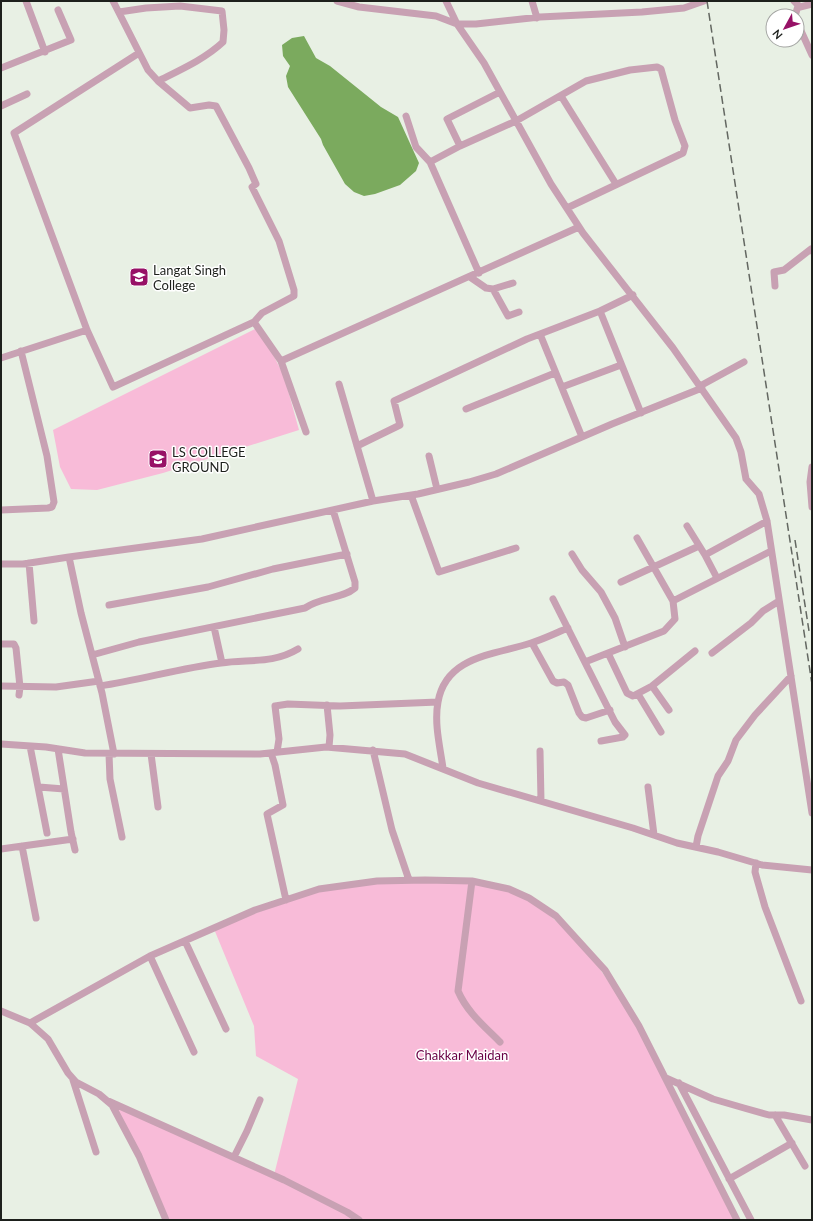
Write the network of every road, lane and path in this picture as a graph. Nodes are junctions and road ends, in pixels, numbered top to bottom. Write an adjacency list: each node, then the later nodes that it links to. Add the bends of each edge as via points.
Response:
1 (26, 1): 14 (street)
2 (113, 1): 10 (street)
3 (337, 1): 12 (street, via 359,7 436,16)
4 (446, 1): 12 (street)
5 (532, 1): 11 (street)
6 (704, 1): 11 (street, via 684,8)
7 (796, 4): 8 (street, via 806,7)
8 (812, 4)
9 (58, 10): 14 (street, via 72,40)
10 (119, 12): 15 (street); 18 (street, via 180,6 222,11 223,42 216,49)
11 (537, 18): 12 (street)
12 (457, 24): 19 (street, via 484,62)
13 (805, 40): 16 (street)
14 (45, 52): 17 (street)
15 (138, 53): 18 (street); 40 (street, via 14,133)
16 (812, 55)
17 (1, 68)
18 (158, 81): 39 (street, via 190,108 216,106 249,168 256,184 252,187 279,241 294,296 262,313)
19 (500, 92): 24 (street); 25 (street, via 447,119)
20 (27, 94): 22 (street)
21 (561, 96): 24 (street); 27 (street); 27 (street, via 586,81 630,70 657,67 661,69 685,146 683,153)
22 (1, 106)
23 (406, 116): 26 (street, via 416,147)
24 (516, 122): 25 (street); 28 (street)
25 (460, 146): 26 (street)
26 (430, 162): 31 (street)
27 (616, 184): 28 (street)
28 (567, 208): 29 (street)
29 (579, 227): 31 (street); 36 (street)
30 (812, 251): 34 (street, via 784,270 774,272)
31 (479, 273): 32 (street)
32 (470, 277): 35 (street, via 486,288); 44 (street)
33 (513, 283): 35 (street)
34 (775, 286)
35 (493, 289): 38 (street, via 508,316)
36 (633, 295): 37 (street); 50 (street)
37 (600, 311): 41 (street); 46 (street)
38 (519, 312)
39 (254, 322): 40 (street, via 113,386); 44 (street)
40 (87, 330): 42 (street)
41 (540, 334): 47 (street); 55 (street, via 394,401 400,425)
42 (21, 351): 43 (street); 62 (street, via 47,456 54,502 48,508)
43 (1, 358)
44 (281, 361): 53 (street)
45 (744, 362): 50 (street)
46 (621, 365): 49 (street); 52 (street)
47 (555, 373): 49 (street); 51 (street)
48 (339, 384): 55 (street)
49 (562, 387): 54 (street)
50 (701, 387): 52 (street); 64 (street, via 736,438 746,478 759,494)
51 (466, 409)
52 (641, 413): 54 (street)
53 (306, 432)
54 (582, 437): 58 (street, via 496,474)
55 (357, 446): 60 (street)
56 (429, 456): 58 (street)
57 (812, 467): 61 (street)
58 (437, 489): 59 (street)
59 (411, 495): 60 (street); 68 (street, via 439,572)
60 (373, 501): 63 (street)
61 (812, 507)
62 (1, 510)
63 (333, 510): 70 (street); 73 (street, via 202,539)
64 (767, 521): 69 (street); 72 (street)
65 (687, 526): 67 (street)
66 (637, 538): 76 (street)
67 (700, 546): 72 (street); 76 (street)
68 (516, 548)
69 (771, 551): 77 (street); 81 (street)
70 (346, 554): 82 (street, via 272,569 208,587); 84 (street, via 355,582 355,588 349,593 316,601 305,608)
71 (572, 554): 88 (street, via 601,592 615,618)
72 (705, 555): 77 (street)
73 (70, 557): 74 (street); 93 (street)
74 (29, 563): 75 (street); 83 (street)
75 (1, 564)
76 (655, 567): 78 (street); 80 (street)
77 (717, 578): 80 (street)
78 (621, 582)
79 (553, 598): 85 (street)
80 (673, 601): 88 (street, via 675,619 669,627)
81 (779, 601): 92 (street); 96 (street)
82 (109, 606)
83 (34, 621)
84 (214, 627): 93 (street, via 139,642); 95 (street)
85 (568, 628): 86 (street); 94 (street)
86 (532, 642): 103 (street, via 482,656 457,668 446,678); 105 (street, via 553,681 568,685 582,717)
87 (1, 644): 100 (street, via 14,644 16,648)
88 (625, 647): 91 (street)
89 (298, 649): 95 (street, via 274,660)
90 (696, 651): 99 (street)
91 (608, 653): 94 (street); 101 (street, via 627,693 633,696)
92 (712, 653)
93 (92, 655): 97 (street)
94 (585, 662): 105 (street)
95 (222, 663): 97 (street)
96 (791, 676): 124 (street); 130 (street, via 736,740 728,761 718,776)
97 (99, 683): 100 (street); 116 (street)
98 (1, 686): 100 (street)
99 (652, 686): 101 (street); 106 (street)
100 (20, 687): 102 (street)
101 (638, 694): 107 (street)
102 (19, 695)
103 (438, 702): 104 (street); 118 (street, via 437,722)
104 (327, 704): 111 (street); 115 (street, via 275,706 279,738)
105 (610, 710): 108 (street, via 625,735)
106 (669, 710)
107 (662, 732)
108 (601, 741)
109 (1, 744): 110 (street)
110 (30, 746): 112 (street); 119 (street)
111 (329, 747): 113 (street); 115 (street)
112 (58, 749): 116 (street); 121 (street)
113 (373, 750): 118 (street, via 405,754); 135 (street, via 392,830)
114 (540, 750): 122 (street)
115 (274, 752): 117 (street); 137 (street, via 283,805 266,814)
116 (111, 754): 117 (street); 127 (street, via 110,779)
117 (151, 754): 123 (street)
118 (443, 768): 122 (street, via 478,783)
119 (39, 787): 121 (street); 125 (street)
120 (648, 787): 126 (street)
121 (64, 788): 128 (street)
122 (541, 801): 126 (street)
123 (158, 807)
124 (812, 813)
125 (48, 832)
126 (654, 835): 130 (street)
127 (122, 837)
128 (72, 839): 129 (street); 132 (street)
129 (22, 846): 131 (street); 138 (street)
130 (696, 847): 133 (street)
131 (1, 848)
132 (75, 850)
133 (756, 863): 134 (street); 141 (street, via 755,872 765,907)
134 (812, 870)
135 (409, 880): 136 (street); 137 (street, via 377,881 319,889)
136 (472, 881): 145 (street, via 458,992 471,1013); 148 (street, via 509,889 529,898 556,916 605,970 639,1026)
137 (286, 900): 139 (street, via 255,910)
138 (36, 918)
139 (185, 941): 140 (street); 144 (street)
140 (150, 956): 143 (street); 146 (street)
141 (801, 1001)
142 (1, 1011): 143 (street)
143 (30, 1023): 147 (street, via 48,1039)
144 (226, 1029)
145 (500, 1042)
146 (194, 1052)
147 (72, 1078): 150 (street); 155 (street)
148 (666, 1078): 149 (street); 161 (street)
149 (679, 1083): 152 (street, via 713,1099); 158 (street)
150 (106, 1100): 156 (street); 159 (street, via 117,1113 139,1156)
151 (260, 1100): 156 (street)
152 (775, 1115): 153 (street); 154 (street)
153 (812, 1120)
154 (792, 1143): 157 (street); 158 (street)
155 (96, 1152)
156 (234, 1157): 160 (street)
157 (805, 1166)
158 (729, 1179): 162 (street)
159 (166, 1220)
160 (359, 1220)
161 (737, 1220)
162 (751, 1220)

